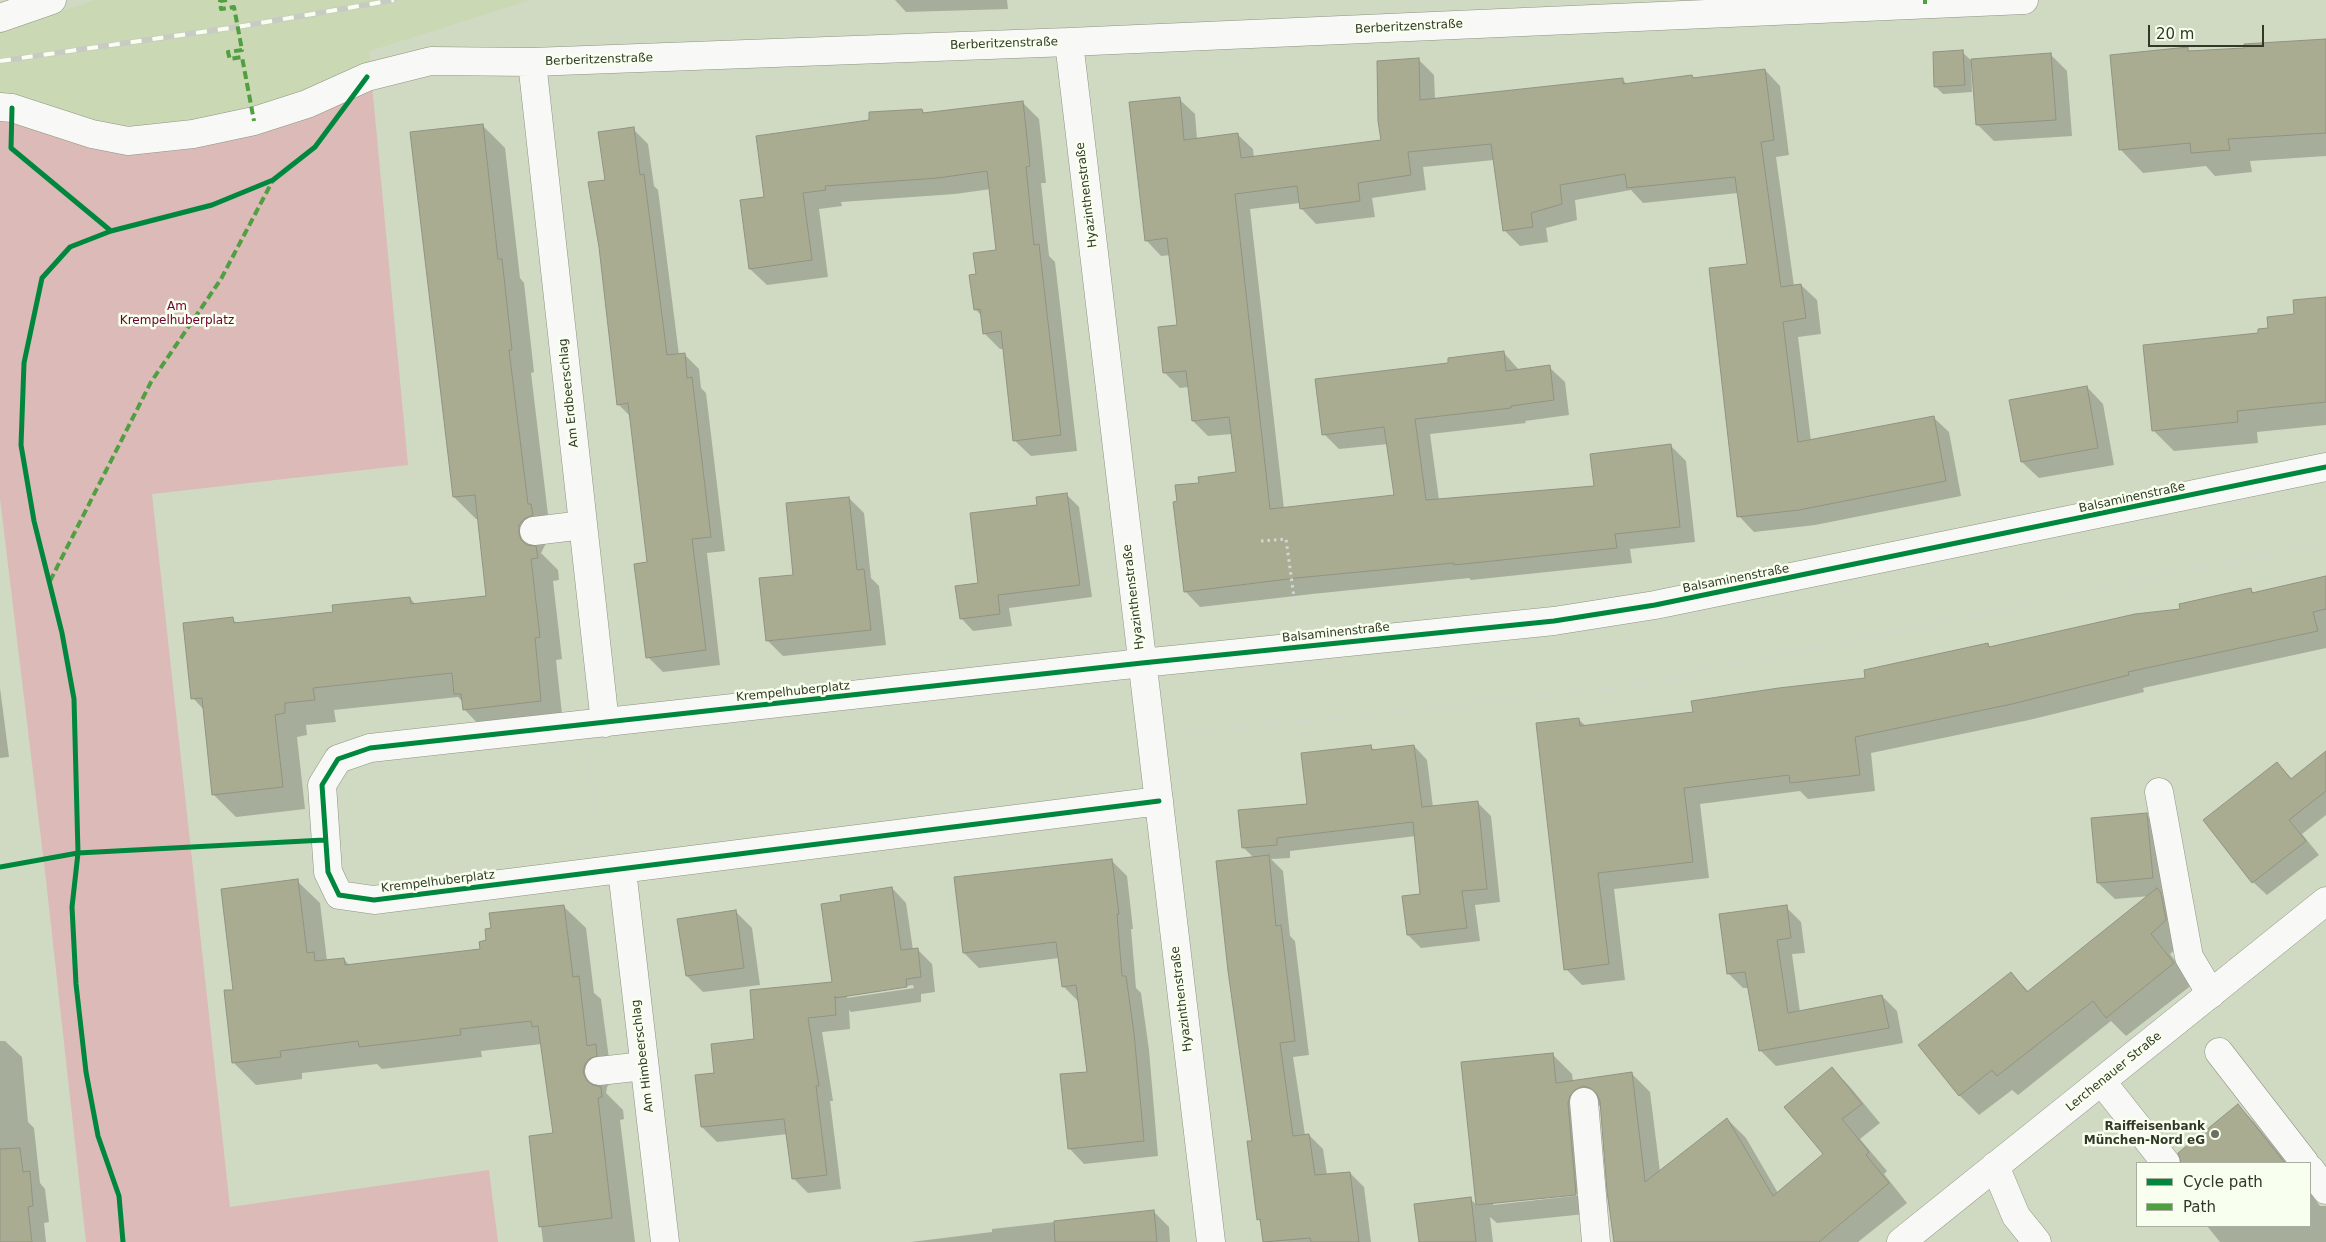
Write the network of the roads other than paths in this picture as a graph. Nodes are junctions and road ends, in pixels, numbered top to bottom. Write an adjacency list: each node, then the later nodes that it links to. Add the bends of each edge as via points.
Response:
1 (52, 0): 3 (street)
2 (2024, 0): 4 (street, Berberitzenstraße)
3 (0, 18)
4 (1069, 42): 5 (street, Berberitzenstraße); 10 (street, Hyazinthenstraße)
5 (532, 62): 6 (street, Berberitzenstraße, via 431,61 367,77 307,104 254,121 193,134 128,141); 8 (street, Am Erdbeerschlag)
6 (0, 107)
7 (2326, 467): 10 (street, Balsaminenstraße, via 1655,605 1554,621)
8 (583, 524): 9 (street); 11 (street, Am Erdbeerschlag)
9 (534, 531)
10 (1142, 662): 11 (street, Krempelhuberplatz); 13 (street, Hyazinthenstraße)
11 (595, 725): 14 (street, Krempelhuberplatz, via 370,748 338,759 322,785 324,840 328,872 340,895 374,900)
12 (2160, 792): 16 (street, via 2189,957)
13 (1158, 801): 14 (street, Krempelhuberplatz); 28 (street, Hyazinthenstraße)
14 (612, 871): 18 (street, Am Himbeerschlag)
15 (2326, 901): 16 (street, Lerchenauer Straße)
16 (2211, 994): 20 (street, Lerchenauer Straße)
17 (2219, 1052): 23 (street)
18 (644, 1066): 19 (street); 27 (street, Am Himbeerschlag)
19 (599, 1071)
20 (2102, 1082): 22 (street); 24 (street, Lerchenauer Straße)
21 (1584, 1102): 29 (street)
22 (2165, 1162)
23 (2304, 1162)
24 (1995, 1166): 30 (street, Lerchenauer Straße); 31 (street, via 2016,1216)
25 (2311, 1170): 26 (street)
26 (2326, 1190)
27 (664, 1242)
28 (1210, 1242)
29 (1596, 1242)
30 (1901, 1242)
31 (2037, 1242)

